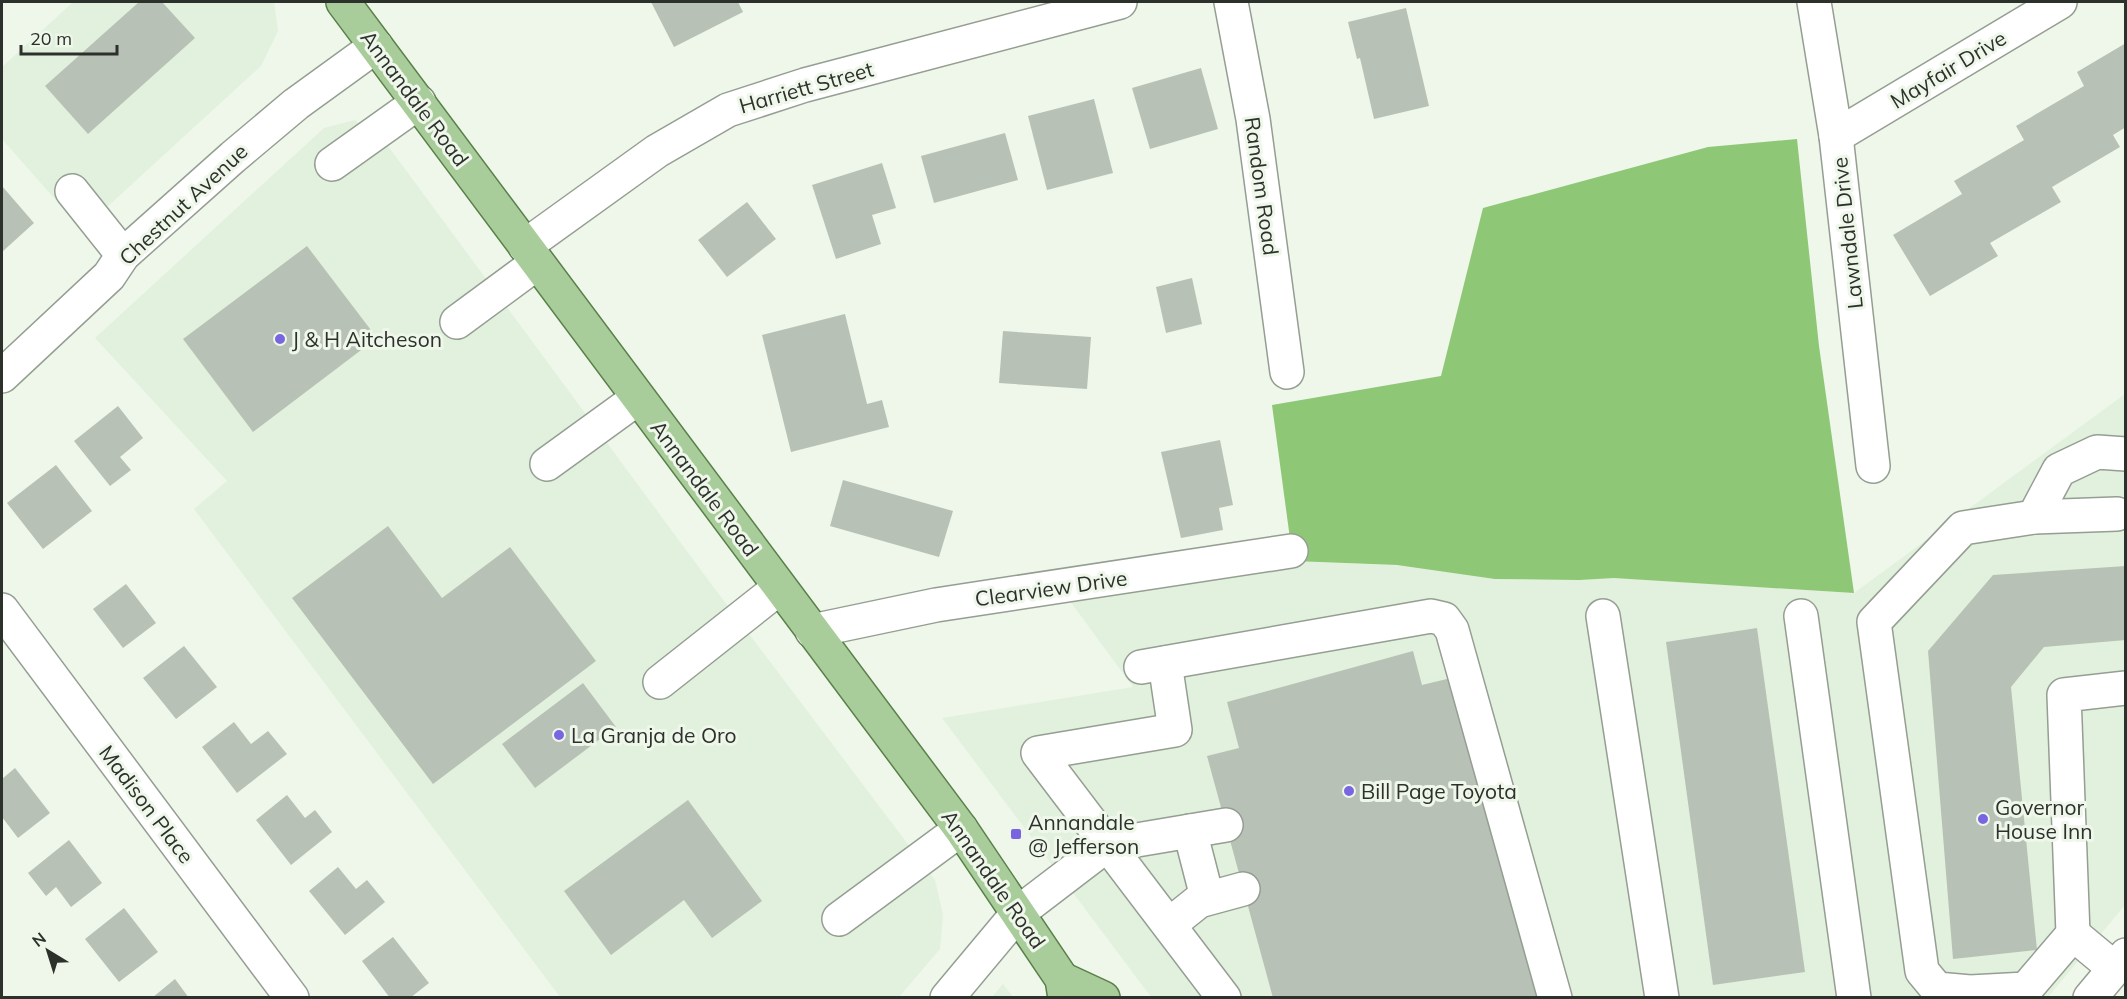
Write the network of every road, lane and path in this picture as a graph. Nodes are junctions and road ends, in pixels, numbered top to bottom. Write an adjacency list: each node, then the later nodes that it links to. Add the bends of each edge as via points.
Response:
1 (343, 2): 6 (main road, Annandale Road)
2 (1120, 2): 12 (street, Harriett Street, via 805,85 728,110 657,151)
3 (1231, 2): 14 (street, Random Road, via 1253,119)
4 (1814, 2): 8 (street, Lawndale Drive)
5 (2060, 2): 8 (street, Mayfair Drive)
6 (376, 46): 7 (main road, Annandale Road); 11 (street, Chestnut Avenue, via 296,104)
7 (419, 102): 9 (street); 12 (main road, Annandale Road)
8 (1836, 136): 19 (street, Lawndale Drive)
9 (332, 164)
10 (72, 191): 11 (street)
11 (123, 255): 15 (street, Chestnut Avenue, via 109,276)
12 (531, 255): 13 (street, Harriett Street); 16 (main road, Annandale Road)
13 (457, 322)
14 (1287, 372)
15 (2, 376)
16 (638, 398): 18 (street); 23 (main road, Annandale Road)
17 (2126, 454): 21 (street, via 2097,452 2059,470)
18 (547, 464)
19 (1873, 466)
20 (2117, 514): 21 (street)
21 (2034, 518): 42 (street, via 1963,528 1874,622 1922,971 1937,989)
22 (1291, 551): 27 (street, Clearview Drive, via 936,605)
23 (779, 588): 27 (main road, Annandale Road); 28 (street)
24 (2, 610): 43 (street, Madison Place)
25 (1603, 616): 48 (street)
26 (1801, 616): 49 (street)
27 (812, 631): 31 (main road, Annandale Road)
28 (660, 682)
29 (2126, 688): 39 (street, via 2064,695)
30 (1226, 825): 32 (street)
31 (961, 830): 36 (main road, Annandale Road); 37 (street)
32 (1190, 831): 33 (street); 35 (street)
33 (1107, 845): 36 (street); 38 (street); 47 (street, via 1038,753 1175,730 1153,665 1431,616 1444,619 1452,630)
34 (1243, 889): 35 (street)
35 (1207, 897): 38 (street, via 1189,906)
36 (1018, 913): 41 (main road, Annandale Road); 44 (street)
37 (839, 919)
38 (1169, 925): 46 (street)
39 (2073, 934): 40 (street); 42 (street)
40 (2120, 962): 50 (street)
41 (1064, 988): 45 (main road, Annandale Road)
42 (2030, 993)
43 (292, 998)
44 (947, 998)
45 (1103, 998)
46 (1224, 998)
47 (1556, 998)
48 (1662, 998)
49 (1854, 998)
50 (2090, 998)

